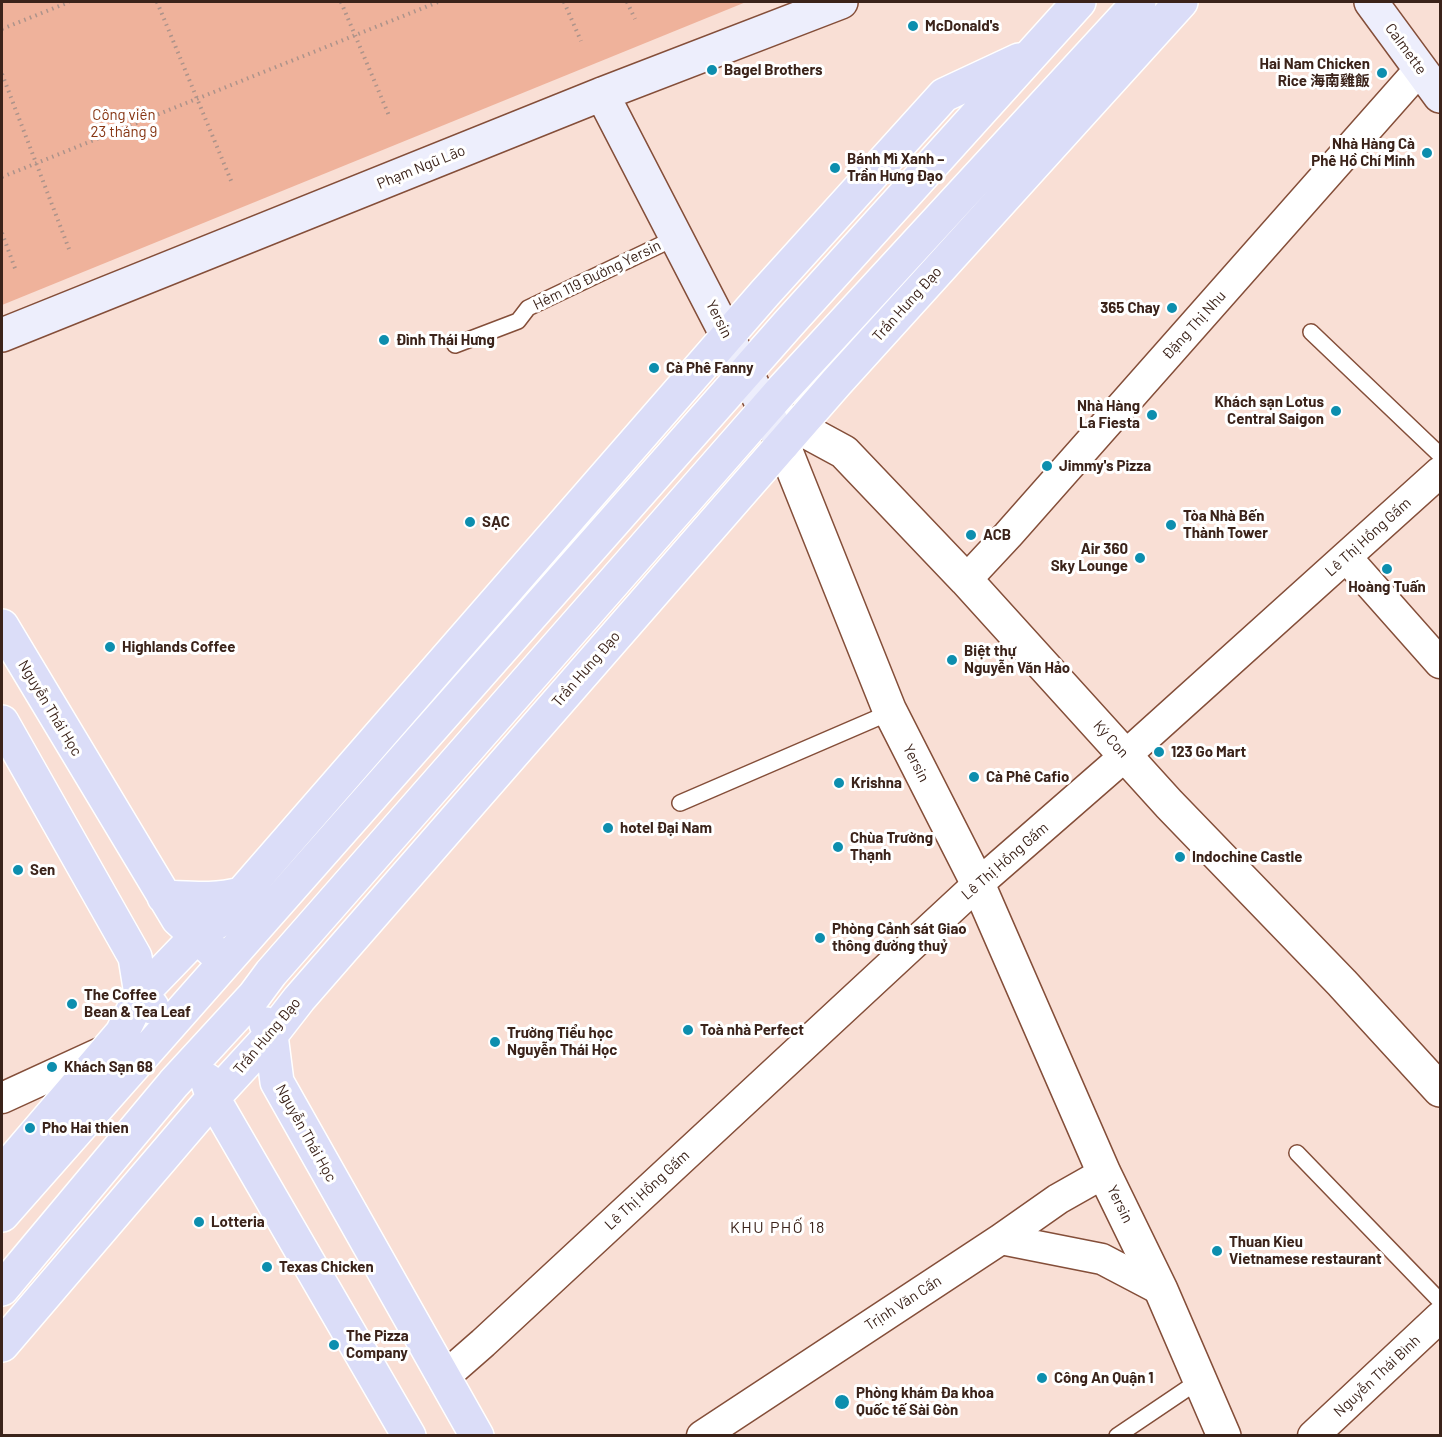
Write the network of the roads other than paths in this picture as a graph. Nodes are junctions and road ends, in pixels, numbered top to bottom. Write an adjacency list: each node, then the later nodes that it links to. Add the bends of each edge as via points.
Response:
1 (841, 2): 8 (main road, Phạm Ngũ Lão)
2 (1079, 2): 6 (main road)
3 (1139, 2): 16 (main road)
4 (1181, 2): 17 (main road, Trần Hưng Đạo)
5 (1371, 2): 7 (main road, Calmette)
6 (1031, 55): 13 (main road, via 944,95); 15 (main road)
7 (1420, 69): 9 (main road, Calmette); 25 (street, Ðặng Thị Nhu)
8 (602, 94): 10 (main road, Yersin); 12 (main road, Phạm Ngũ Lão)
9 (1440, 96)
10 (677, 237): 13 (main road, Yersin); 14 (lane, Hẻm 119 Đường Yersin, via 528,308 518,321)
11 (1311, 332): 18 (lane)
12 (2, 335)
13 (728, 335): 15 (main road, Yersin); 20 (main road)
14 (455, 345)
15 (746, 372): 16 (main road, Yersin); 21 (main road)
16 (765, 409): 17 (main road, Yersin); 22 (main road)
17 (790, 435): 24 (main road, Trần Hưng Đạo); 25 (street, Ký Con, via 844,452); 29 (street, Yersin)
18 (1440, 455)
19 (1440, 472): 23 (street, Lê Thị Hồng Gấm)
20 (579, 505): 21 (main road); 28 (main road)
21 (608, 529): 31 (main road)
22 (639, 552): 24 (main road); 32 (main road)
23 (1346, 557): 27 (street); 33 (street, Lê Thị Hồng Gấm)
24 (667, 576): 34 (main road, Trần Hưng Đạo)
25 (966, 580): 33 (street, Ký Con)
26 (2, 626): 42 (main road, Nguyễn Thái Học)
27 (1440, 663)
28 (404, 707): 31 (main road); 36 (main road)
29 (891, 712): 35 (lane); 39 (street, Yersin)
30 (2, 722): 45 (main road, via 135,957)
31 (431, 729): 37 (main road)
32 (463, 754): 34 (main road); 38 (main road)
33 (1126, 755): 39 (street, Lê Thị Hồng Gấm); 51 (street, Ký Con)
34 (491, 778): 41 (main road, Trần Hưng Đạo)
35 (680, 803)
36 (301, 824): 37 (main road); 40 (main road)
37 (329, 844): 44 (main road)
38 (360, 871): 41 (main road); 46 (main road)
39 (978, 884): 55 (street, Yersin); 65 (street, Lê Thị Hồng Gấm)
40 (241, 894): 42 (main road, via 206,899); 43 (main road)
41 (389, 894): 48 (main road, Trần Hưng Đạo)
42 (164, 897): 43 (main road, Nguyễn Thái Học, via 178,919)
43 (197, 936): 44 (main road, Nguyễn Thái Học); 45 (main road)
44 (225, 963): 46 (main road, Nguyễn Thái Học); 47 (main road)
45 (141, 994): 47 (main road); 49 (main road, via 122,1033)
46 (254, 996): 48 (main road, Nguyễn Thái Học); 50 (main road)
47 (168, 1026): 50 (main road); 56 (main road)
48 (271, 1035): 53 (main road, Trần Hưng Đạo); 65 (main road, Nguyễn Thái Học, via 276,1082)
49 (109, 1049): 52 (street); 56 (main road)
50 (200, 1057): 53 (main road); 58 (main road)
51 (1440, 1090)
52 (2, 1098)
53 (213, 1098): 59 (main road, Trần Hưng Đạo); 68 (main road)
54 (1297, 1153): 62 (lane)
55 (1104, 1173): 57 (street, Trịnh Văn Cấn); 61 (street, Yersin)
56 (6, 1191)
57 (1001, 1239): 61 (street, via 1102,1259); 67 (street, Trịnh Văn Cấn)
58 (27, 1258): 59 (main road); 60 (main road)
59 (57, 1280): 64 (main road, Trần Hưng Đạo)
60 (2, 1289)
61 (1161, 1290): 66 (street, Yersin)
62 (1440, 1301)
63 (1440, 1317): 72 (street, Nguyễn Thái Bình)
64 (2, 1346)
65 (443, 1378): 69 (main road, Nguyễn Thái Học)
66 (1200, 1380): 70 (lane); 71 (street, Yersin)
67 (715, 1432)
68 (405, 1434)
69 (477, 1436)
70 (1117, 1436)
71 (1224, 1436)
72 (1313, 1436)

